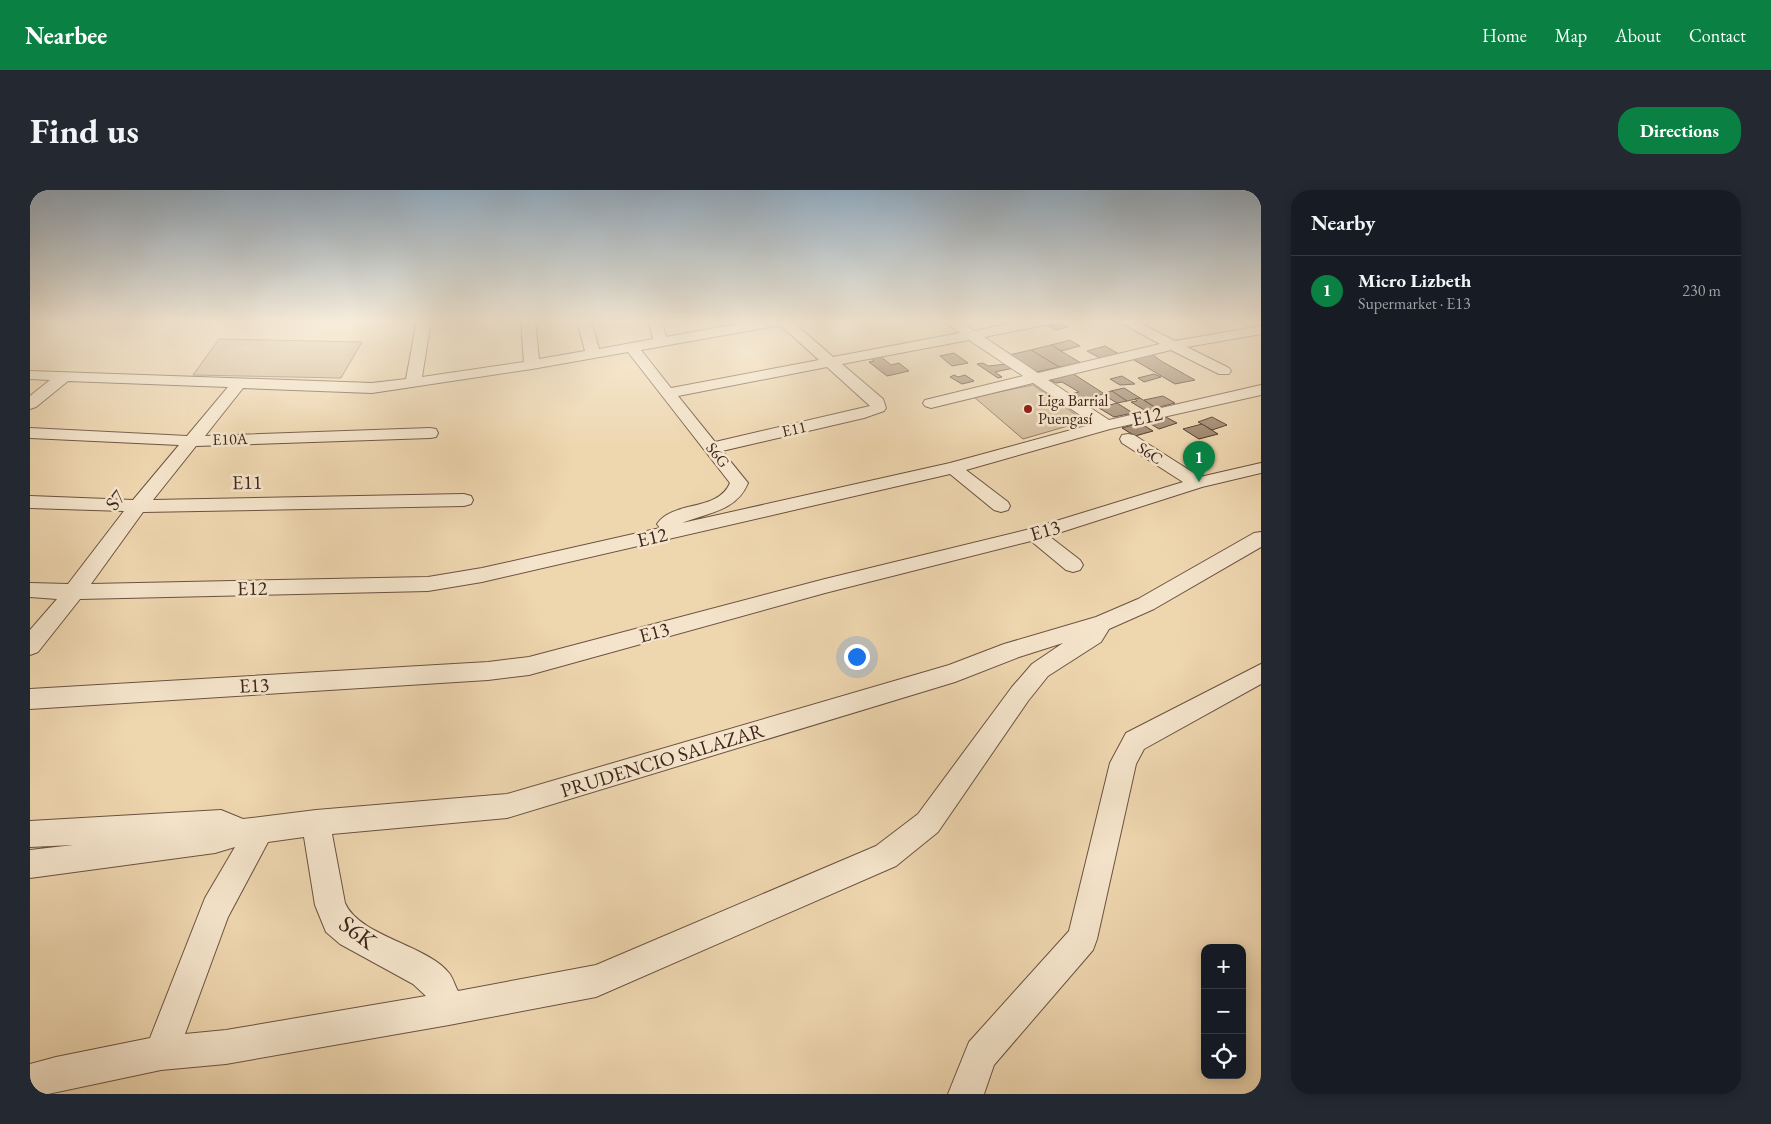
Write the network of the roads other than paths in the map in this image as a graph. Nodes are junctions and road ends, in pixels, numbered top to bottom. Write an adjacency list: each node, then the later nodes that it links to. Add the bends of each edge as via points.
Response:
1 (417, 362): 14 (street)
2 (548, 362): 8 (street)
3 (643, 362): 16 (street, S6G)
4 (830, 362): 16 (street); 24 (street, E11, via 877,402 878,408)
5 (1011, 362): 12 (street)
6 (1101, 362): 12 (street)
7 (1206, 362): 9 (street)
8 (532, 365): 14 (street)
9 (1224, 372)
10 (30, 375): 11 (street)
11 (65, 376): 13 (street); 18 (street)
12 (1034, 378): 17 (street); 19 (street)
13 (239, 383): 14 (street, via 372,388); 23 (street, S7)
14 (413, 383)
15 (1260, 391): 19 (street, E12)
16 (668, 393): 24 (street, S6G)
17 (931, 402)
18 (30, 404)
19 (1106, 425): 25 (street, E12)
20 (30, 432): 23 (street, E10A)
21 (430, 433): 23 (street, E10A)
22 (1128, 439): 27 (street, S6C)
23 (191, 441): 30 (street, S7)
24 (712, 448): 33 (street, S6G, via 736,477 738,490 727,500 670,522)
25 (952, 468): 31 (street); 33 (street, E12)
26 (1261, 468): 27 (street, E13)
27 (1197, 483): 32 (street, E13)
28 (464, 500): 30 (street, E11)
29 (30, 502): 30 (street, E11)
30 (138, 506): 37 (street, S7)
31 (1001, 506)
32 (1034, 534): 35 (street); 41 (street, E13, via 825,586 529,666)
33 (657, 536): 37 (street, E12, via 428,584)
34 (1261, 538): 38 (street, PRUDENCIO SALAZAR, via 1146,604)
35 (1074, 565)
36 (30, 590): 37 (street, E12)
37 (74, 592): 39 (street, S7)
38 (1103, 623): 42 (street, PRUDENCIO SALAZAR, via 1012,650 955,673 507,806); 46 (street, via 1092,636 1040,670 928,823 886,856 596,981)
39 (30, 646)
40 (1261, 673): 49 (street, via 1135,741 1123,763 1082,939 980,1054)
41 (30, 699)
42 (316, 823): 43 (street, PRUDENCIO SALAZAR); 46 (street, S6K, via 330,905 337,921 351,933 424,973 438,985)
43 (251, 831): 44 (street, PRUDENCIO SALAZAR, via 221,823); 45 (street, via 214,840); 47 (street, via 216,909)
44 (30, 834)
45 (30, 864)
46 (449, 1009): 47 (street, via 226,1047)
47 (161, 1053): 48 (street)
48 (30, 1082)
49 (966, 1094)

